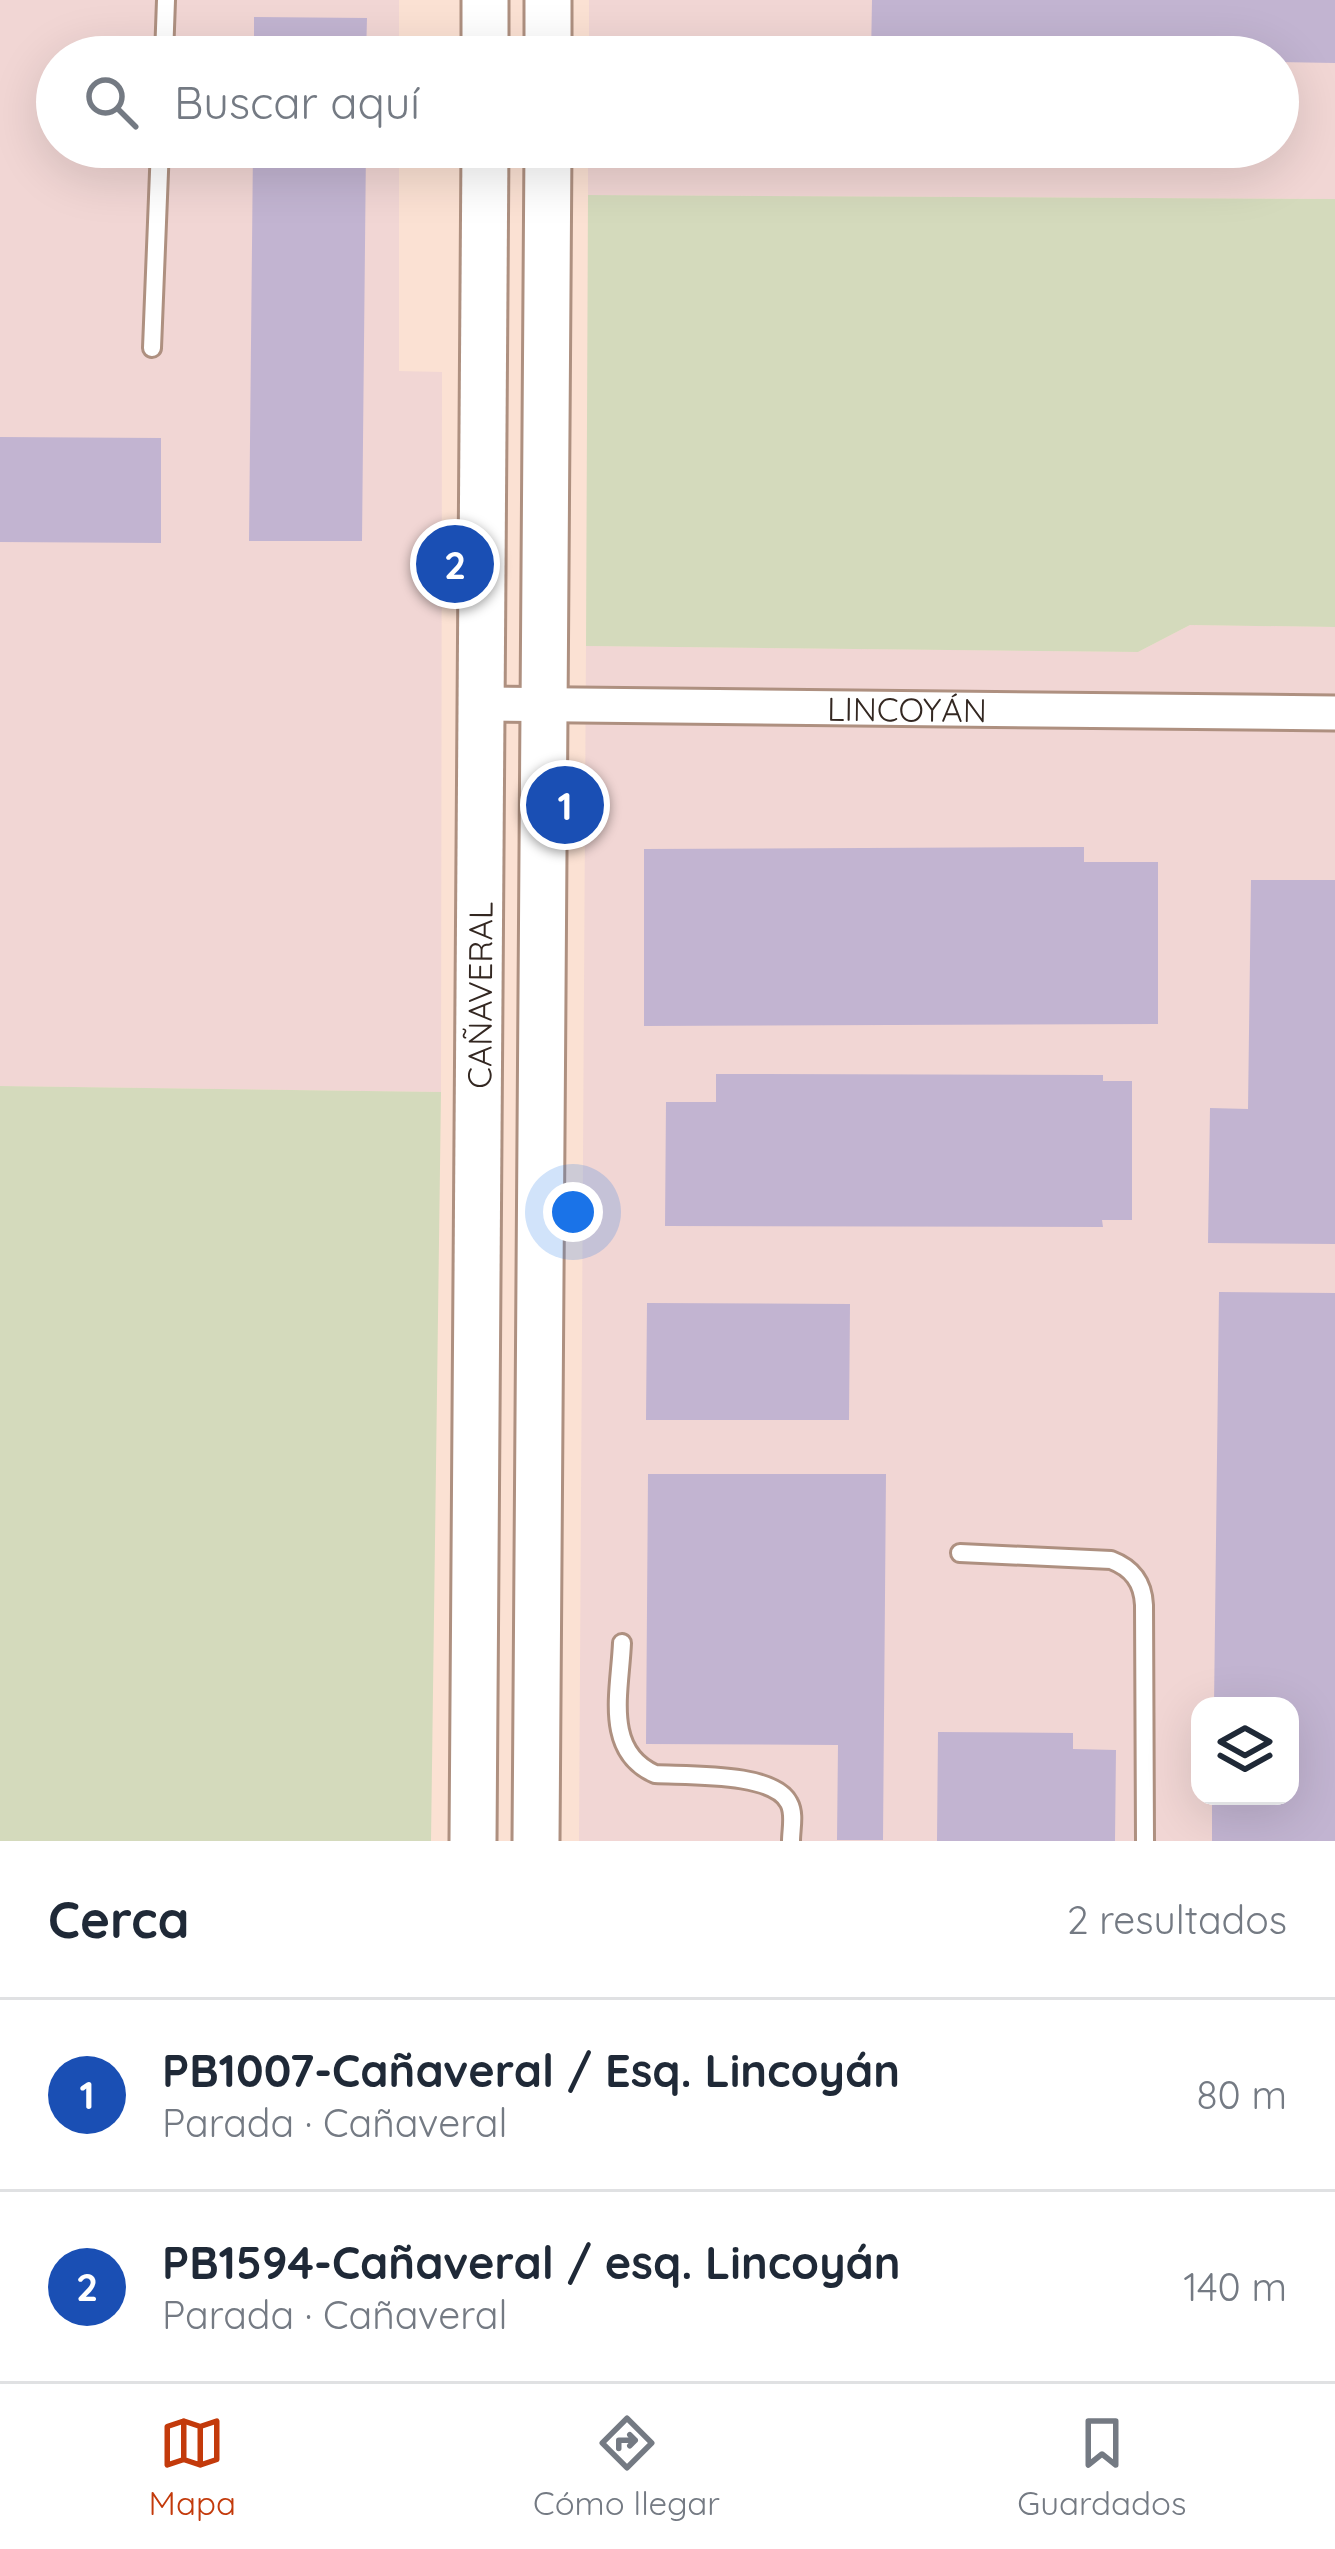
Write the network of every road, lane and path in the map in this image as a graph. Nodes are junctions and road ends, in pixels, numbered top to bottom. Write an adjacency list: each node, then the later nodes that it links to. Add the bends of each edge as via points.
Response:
1 (166, 0): 4 (lane)
2 (485, 0): 5 (street)
3 (548, 0): 6 (street)
4 (165, 36)
5 (485, 36)
6 (548, 36)
7 (159, 168): 10 (lane)
8 (485, 168): 11 (street, CAÑAVERAL)
9 (548, 168): 12 (street, CAÑAVERAL)
10 (152, 348)
11 (481, 704): 12 (street, LINCOYÁN); 16 (street, CAÑAVERAL)
12 (546, 705): 13 (street, LINCOYÁN); 17 (street, CAÑAVERAL)
13 (1335, 713)
14 (960, 1553): 19 (lane, via 1111,1560 1139,1582)
15 (622, 1643): 18 (lane, via 618,1736 639,1767 770,1785 788,1799)
16 (472, 1841)
17 (536, 1841)
18 (791, 1841)
19 (1145, 1841)

